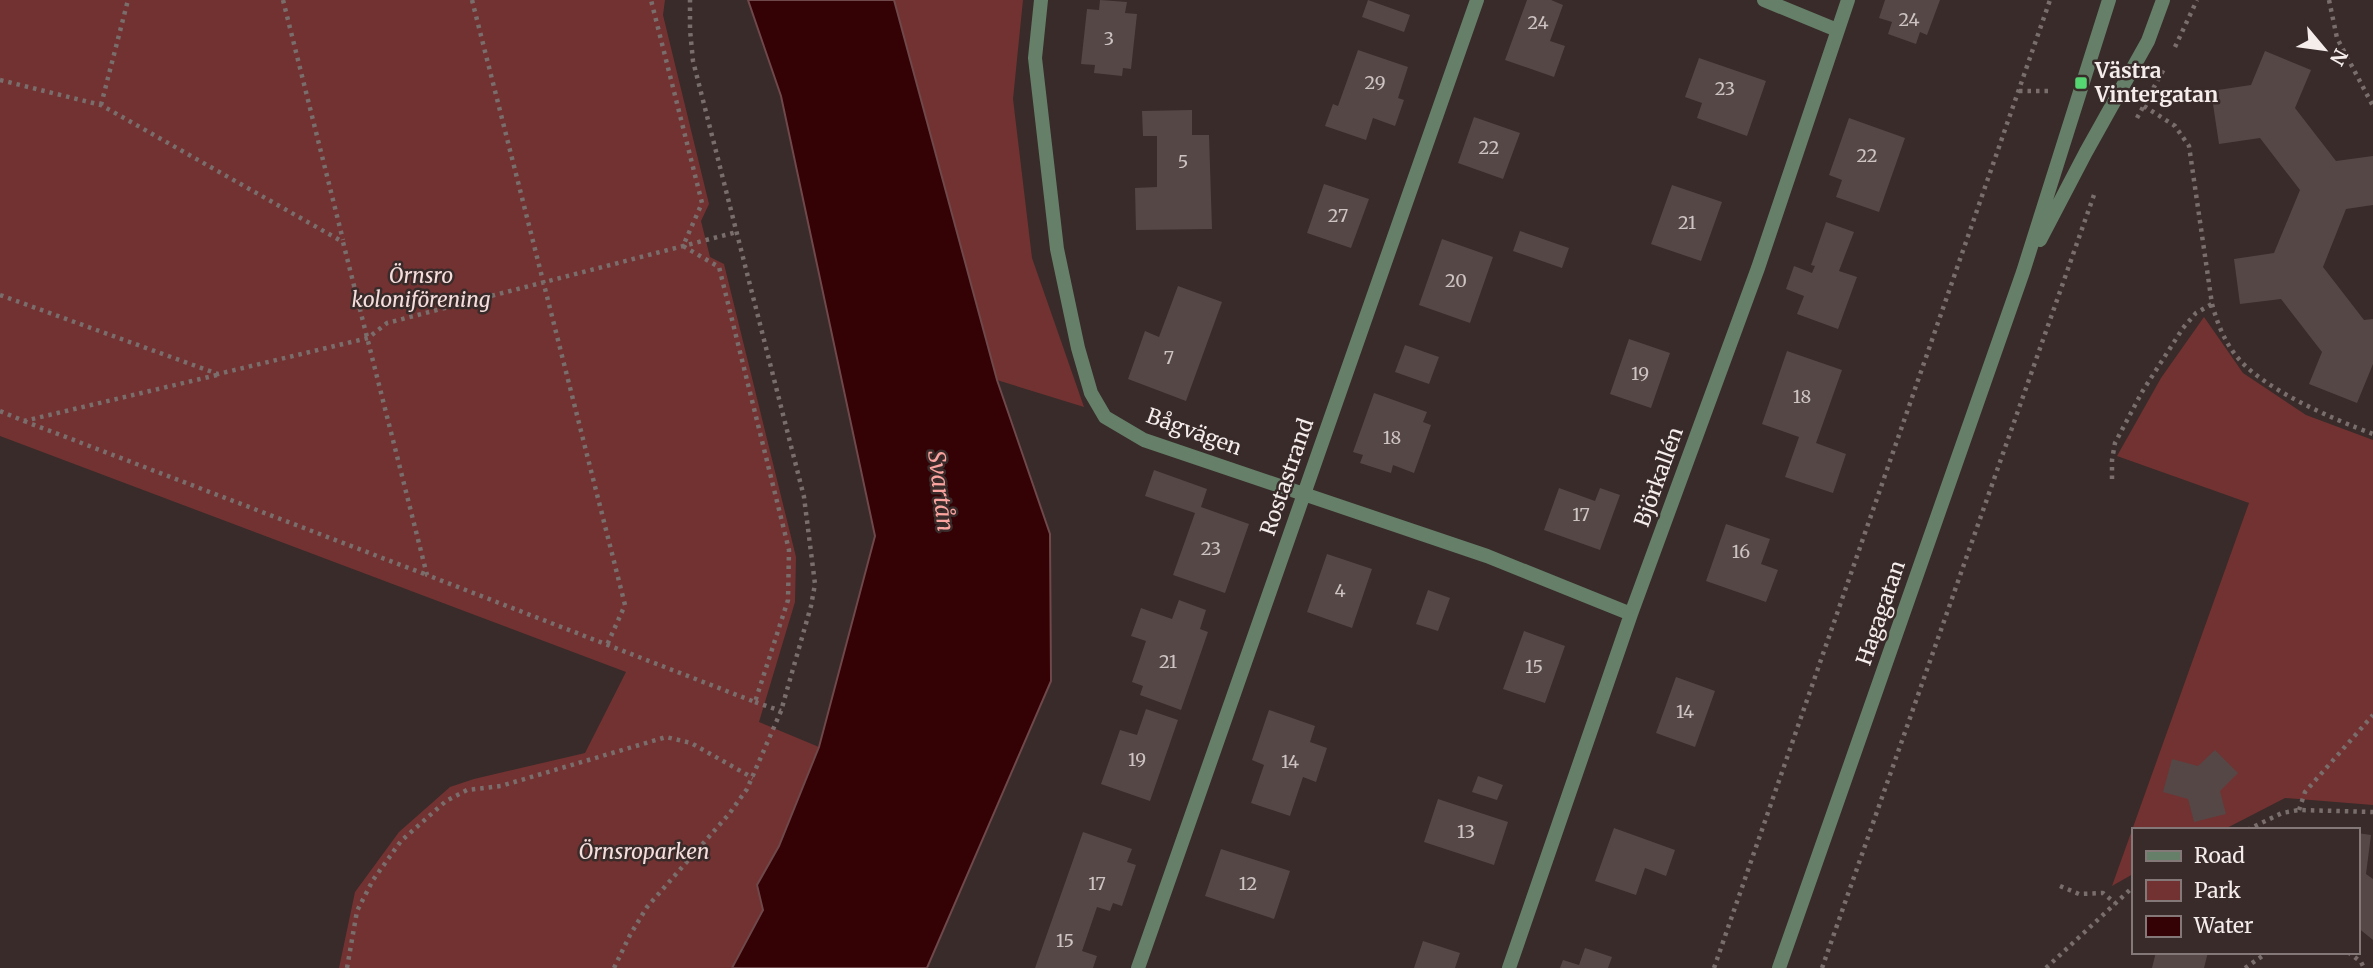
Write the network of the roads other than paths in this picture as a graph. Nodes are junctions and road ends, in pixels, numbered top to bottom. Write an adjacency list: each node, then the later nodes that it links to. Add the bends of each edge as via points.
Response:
1 (1041, 0): 9 (street, Bågvägen, via 1034,58 1057,249 1091,393 1105,417 1144,440)
2 (1477, 0): 9 (street, Rostastrand)
3 (1765, 0): 7 (street)
4 (1848, 0): 7 (street, Björkallén)
5 (2109, 0): 8 (street, Hagagatan)
6 (2163, 0): 8 (street, Hagagatan, via 2148,41)
7 (1837, 30): 10 (street, Björkallén, via 1758,268)
8 (2023, 272): 13 (street, Hagagatan)
9 (1304, 493): 10 (street, Bågvägen, via 1487,556); 11 (street, Rostastrand)
10 (1632, 614): 12 (street, Björkallén)
11 (1138, 968)
12 (1509, 968)
13 (1779, 968)

